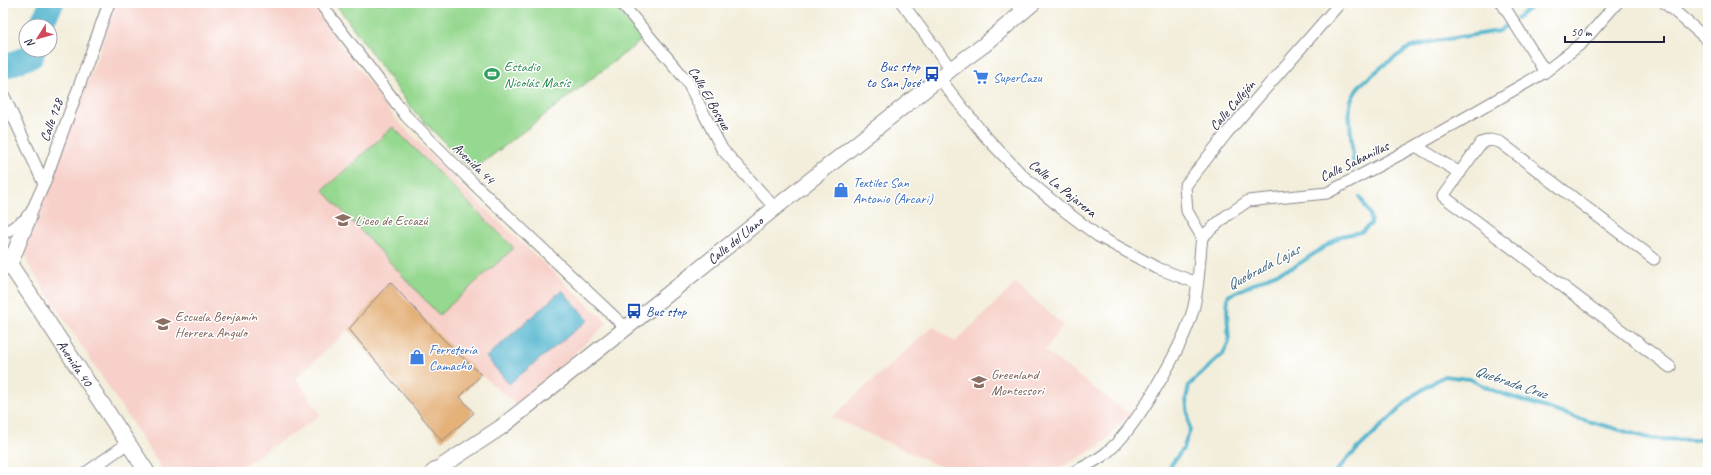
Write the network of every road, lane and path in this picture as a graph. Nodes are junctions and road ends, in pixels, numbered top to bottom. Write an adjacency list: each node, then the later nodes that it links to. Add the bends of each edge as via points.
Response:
1 (109, 3): 17 (street, Calle 128)
2 (320, 3): 25 (street, Avenida 44, via 406,116 484,194)
3 (621, 3): 18 (street, Calle El Bosque, via 687,81 722,149)
4 (902, 3): 11 (street)
5 (1340, 3): 21 (street, Calle Callejón, via 1226,134 1185,186 1187,211)
6 (1502, 3): 12 (street)
7 (1618, 3): 12 (street, Calle Sabanillas, via 1582,43)
8 (1665, 3): 10 (street)
9 (1024, 6): 11 (main road, Calle del Llano, via 984,45)
10 (1708, 40)
11 (951, 69): 13 (main road, Calle del Llano)
12 (1545, 72): 15 (street, Calle Sabanillas)
13 (940, 78): 18 (main road, Calle del Llano); 24 (street, Calle La Pajarera, via 984,135 1023,176 1061,208 1098,236 1157,268)
14 (4, 96): 17 (street)
15 (1416, 146): 16 (street); 21 (street, Calle Sabanillas, via 1327,193 1248,201 1226,216)
16 (1460, 173): 23 (street, via 1481,143 1490,140 1500,142); 26 (street, via 1443,196)
17 (44, 184): 19 (street, Calle 128)
18 (775, 208): 25 (main road, Calle del Llano)
19 (29, 217): 20 (street); 22 (main road)
20 (3, 234)
21 (1202, 238): 24 (street)
22 (6, 259): 27 (main road, Avenida 40)
23 (1654, 259)
24 (1197, 283): 31 (street, via 1193,310 1179,345 1150,397 1123,436 1106,454)
25 (626, 328): 30 (main road, Calle del Llano, via 500,428)
26 (1670, 367)
27 (128, 443): 28 (street); 29 (main road, Avenida 40)
28 (87, 472)
29 (147, 472)
30 (433, 472)
31 (1074, 472)

